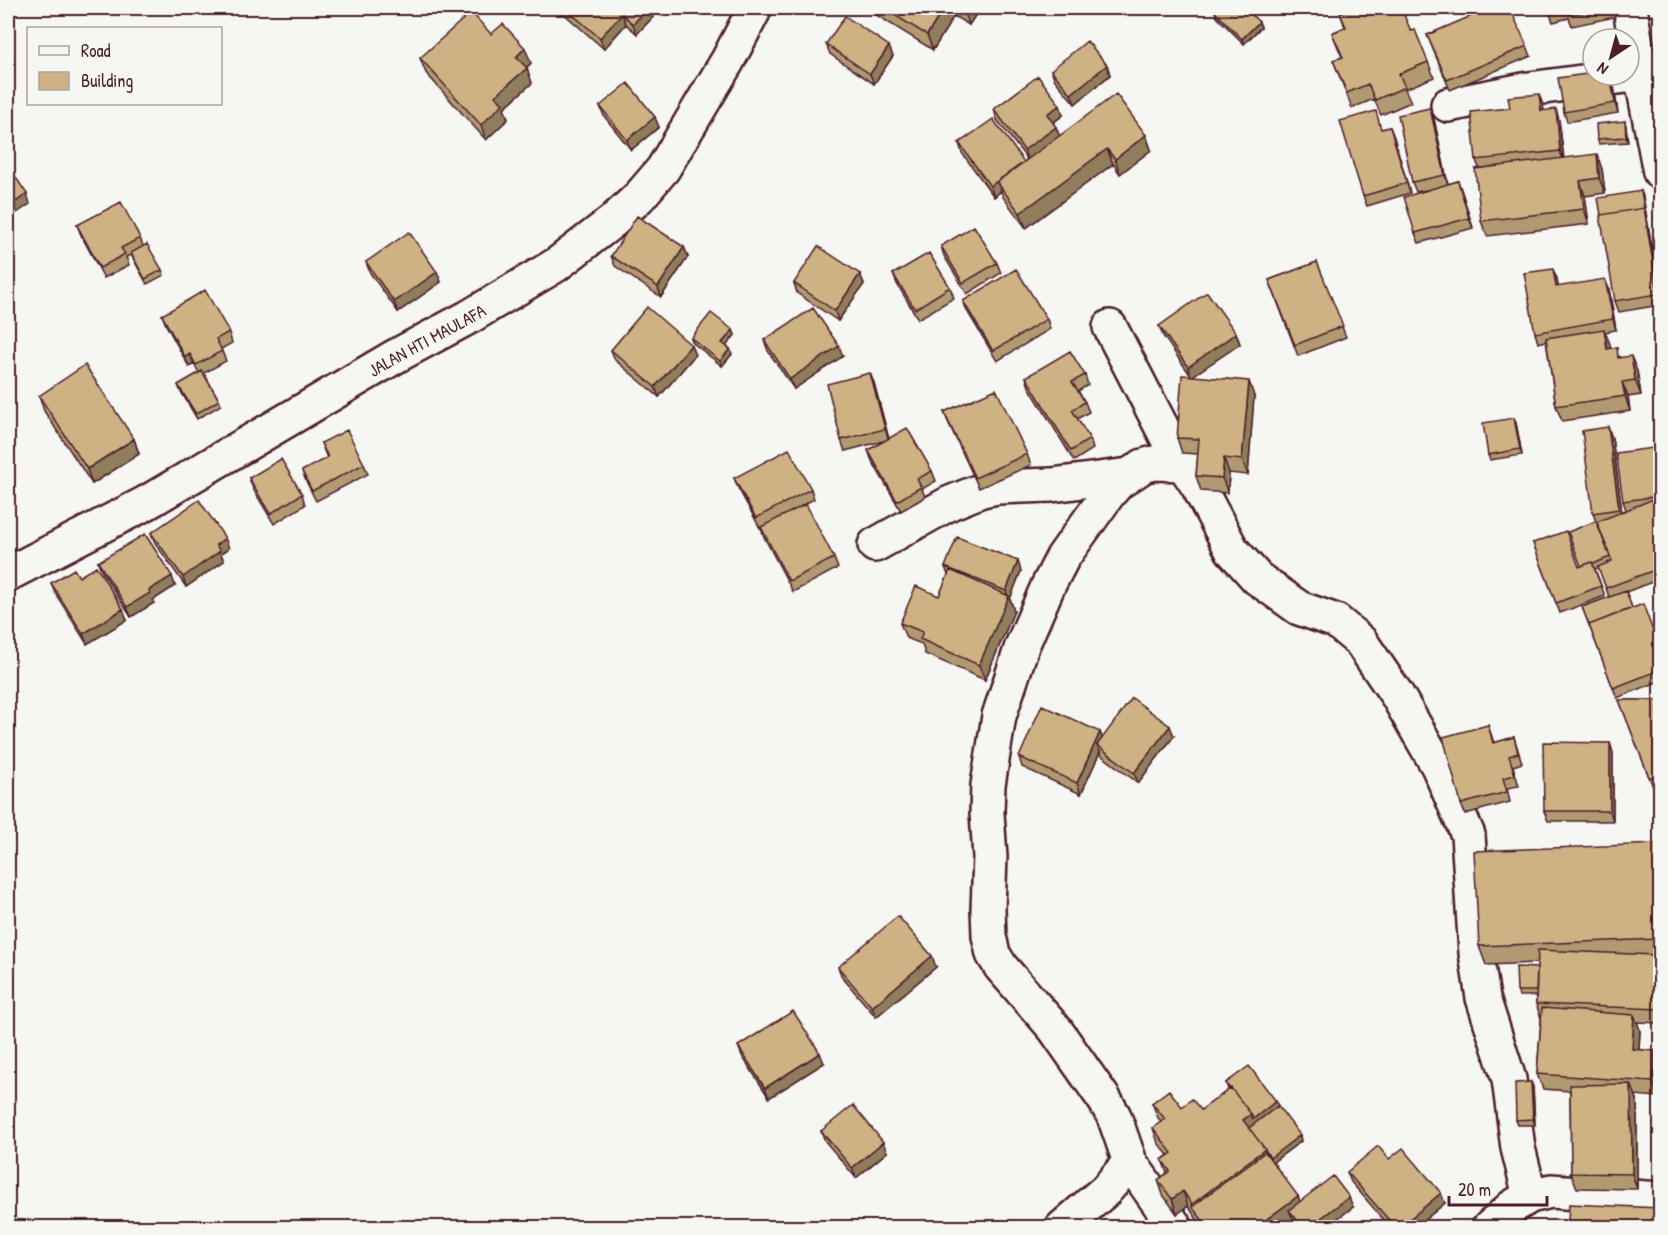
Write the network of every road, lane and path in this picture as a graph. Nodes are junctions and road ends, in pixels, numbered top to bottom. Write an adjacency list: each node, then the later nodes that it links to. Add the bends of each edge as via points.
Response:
1 (755, 8): 10 (street, JALAN HTI MAULAFA, via 663,169 613,222 566,258 147,502)
2 (1630, 8): 3 (street)
3 (1651, 71): 4 (street); 5 (street)
4 (1448, 105)
5 (1660, 172)
6 (1110, 327): 7 (street)
7 (1183, 464): 8 (street, via 1154,463); 12 (street, via 1232,550 1257,578 1299,608 1336,621 1361,642 1438,766 1468,835 1483,998 1509,1079 1518,1148)
8 (1129, 475): 9 (street, via 982,490 950,503); 11 (street, via 1109,493 1063,557 1022,646 999,716 987,813 988,918 993,954 1055,1029 1104,1099)
9 (875, 545)
10 (8, 574)
11 (1130, 1162): 14 (street, via 1106,1190); 15 (street)
12 (1530, 1196): 13 (street, via 1551,1191); 16 (street)
13 (1660, 1199)
14 (1062, 1227)
15 (1176, 1227)
16 (1489, 1227)

